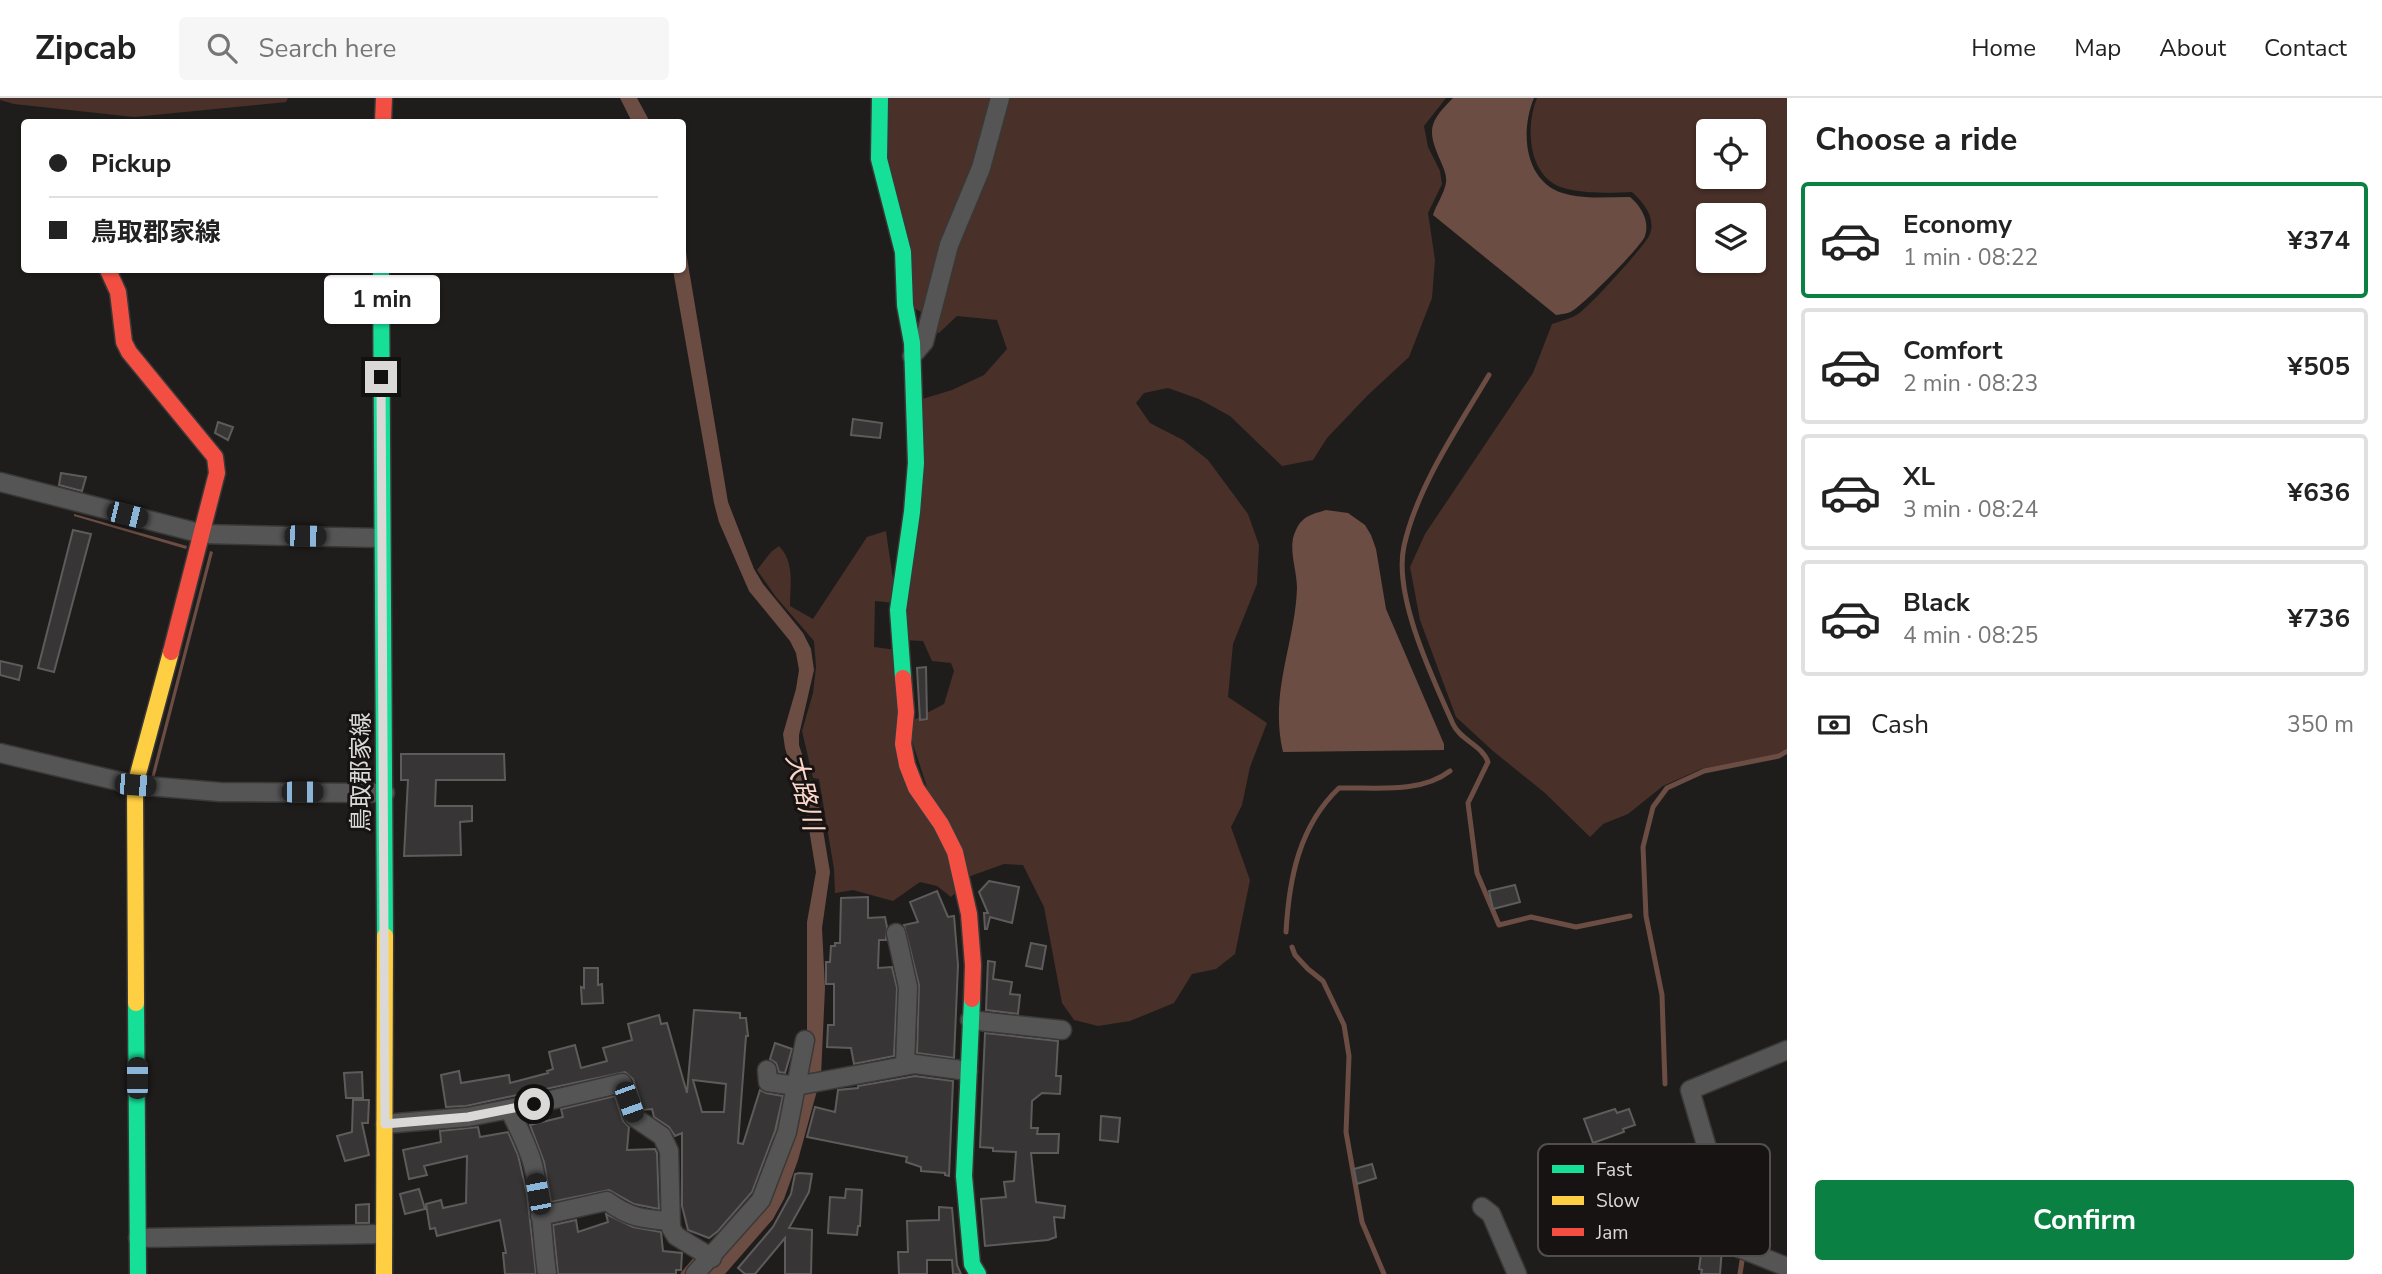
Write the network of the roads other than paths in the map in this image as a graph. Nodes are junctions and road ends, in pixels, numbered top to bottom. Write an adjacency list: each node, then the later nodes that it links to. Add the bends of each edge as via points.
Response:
1 (384, 98): 4 (street)
2 (880, 98): 7 (street, via 879,159 903,252)
3 (1000, 98): 7 (street, via 981,168 949,245 924,342)
4 (383, 119)
5 (109, 273): 9 (street, via 129,352 215,457)
6 (381, 273): 10 (street, 鳥取郡家線)
7 (912, 356): 15 (street, via 916,463 898,610 906,712 903,744 916,788 941,824 962,882 973,965)
8 (0, 482): 9 (street)
9 (204, 534): 10 (street); 12 (street)
10 (382, 538): 13 (street, 鳥取郡家線)
11 (0, 753): 12 (street)
12 (135, 785): 13 (street, via 219,792); 30 (street)
13 (385, 793): 24 (street, 鳥取郡家線)
14 (896, 933): 19 (street, via 908,987)
15 (970, 1020): 16 (street); 21 (street)
16 (1062, 1030)
17 (805, 1040): 22 (street)
18 (1787, 1050): 25 (street, via 1690,1090)
19 (905, 1065): 21 (street); 22 (street)
20 (767, 1070): 22 (street, via 768,1082)
21 (968, 1071): 38 (street, via 964,1176 972,1264)
22 (796, 1086): 32 (street, via 787,1132 761,1200)
23 (509, 1109): 24 (street); 27 (street, via 532,1163); 28 (street, via 622,1083 634,1117 662,1136 669,1151)
24 (385, 1124): 29 (street, 鳥取郡家線)
25 (1706, 1144)
26 (1482, 1207): 39 (street, via 1491,1214)
27 (541, 1216): 28 (street, via 607,1201 637,1218); 36 (street)
28 (670, 1221): 32 (street, via 676,1237)
29 (383, 1234): 30 (street); 35 (street, 鳥取郡家線)
30 (138, 1238): 34 (street)
31 (1759, 1256): 33 (street)
32 (712, 1258): 37 (street)
33 (1787, 1267)
34 (138, 1274)
35 (384, 1274)
36 (547, 1274)
37 (695, 1274)
38 (978, 1274)
39 (1517, 1274)

